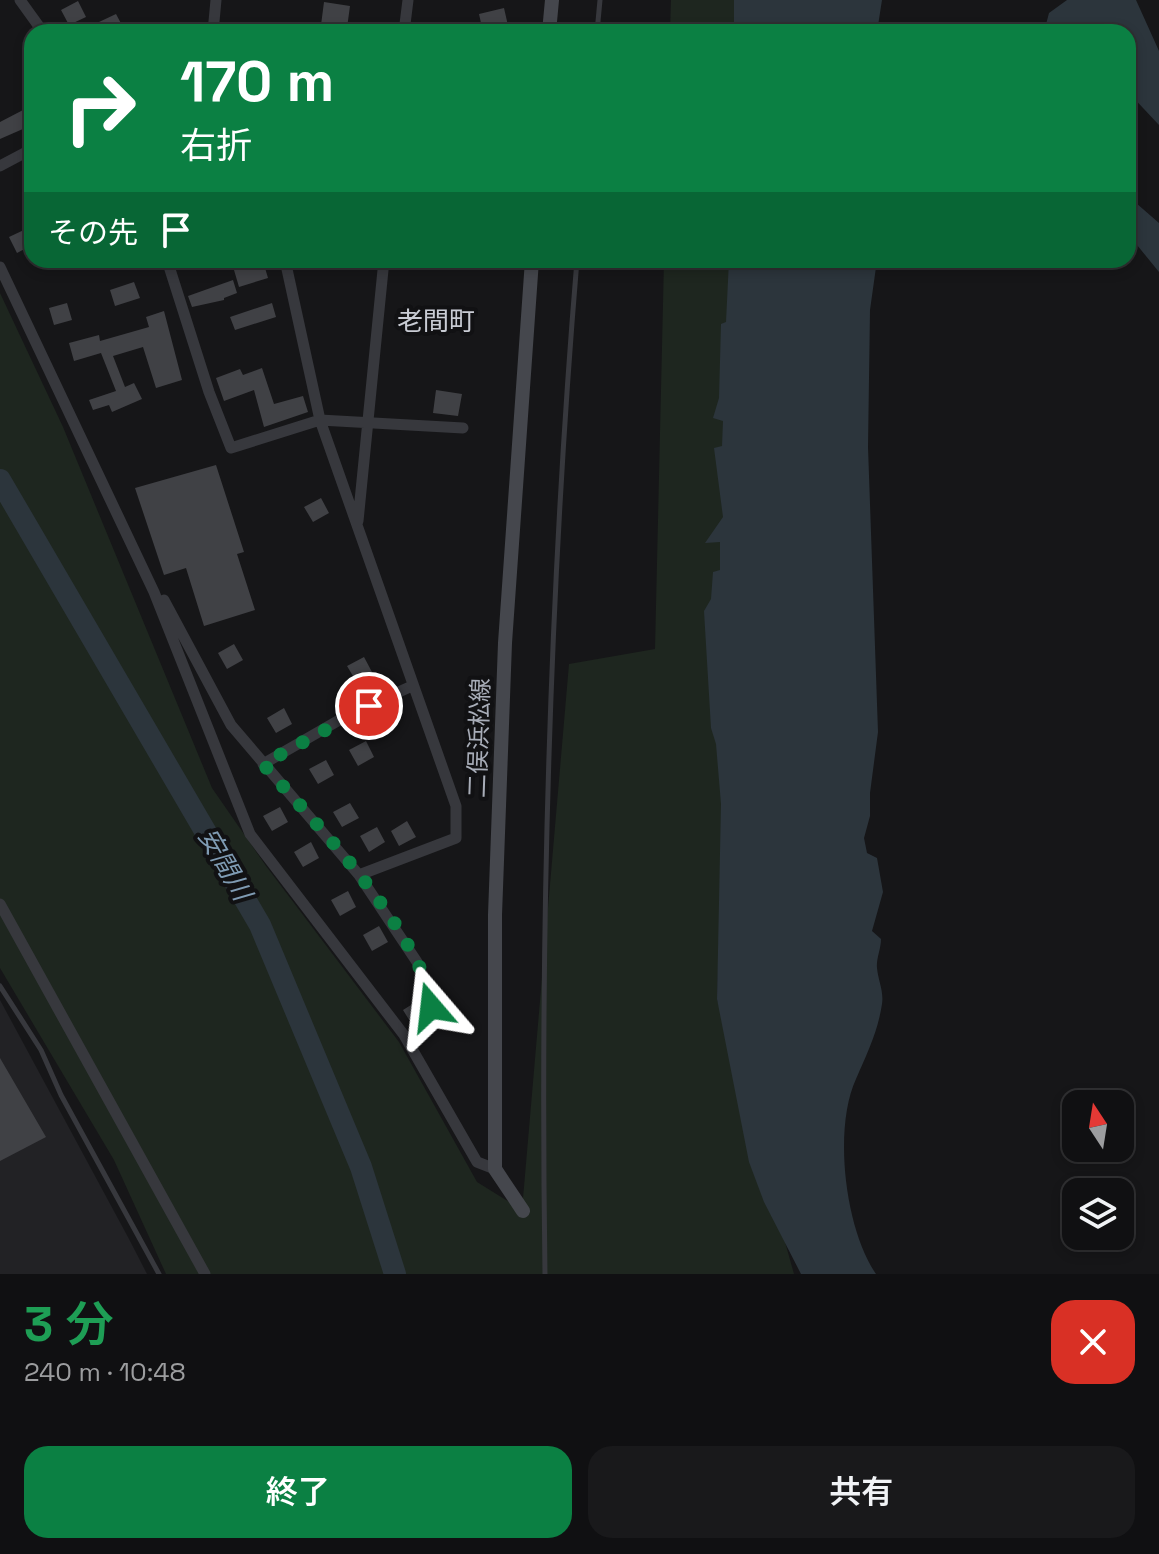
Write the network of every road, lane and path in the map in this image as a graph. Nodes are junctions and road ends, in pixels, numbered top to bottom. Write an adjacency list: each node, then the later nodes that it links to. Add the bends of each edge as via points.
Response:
1 (20, 0): 6 (street)
2 (216, 0): 7 (street)
3 (408, 0): 8 (street)
4 (552, 0): 9 (main road)
5 (600, 0): 10 (lane)
6 (37, 24)
7 (214, 24)
8 (405, 24)
9 (550, 24)
10 (598, 24)
11 (24, 153): 12 (street)
12 (0, 166)
13 (0, 267): 23 (street)
14 (170, 268): 19 (street, via 231,448)
15 (287, 268): 19 (street)
16 (383, 268): 20 (street)
17 (531, 268): 30 (main road, 二俣浜松線, via 499,775)
18 (576, 268): 34 (lane, via 558,505 549,747)
19 (320, 420): 20 (street); 22 (street)
20 (369, 424): 21 (street); 22 (street)
21 (463, 428)
22 (357, 526): 24 (street)
23 (144, 569): 25 (street, via 231,725); 30 (street, via 250,834 404,1035 477,1162)
24 (412, 686): 25 (street); 26 (street, via 456,806 456,838)
25 (263, 764): 26 (street)
26 (359, 875): 29 (street, via 417,962)
27 (0, 904): 33 (street)
28 (0, 986): 32 (lane, via 41,1050)
29 (431, 1007)
30 (495, 1169): 31 (main road)
31 (523, 1211)
32 (159, 1274)
33 (205, 1274)
34 (545, 1274)

